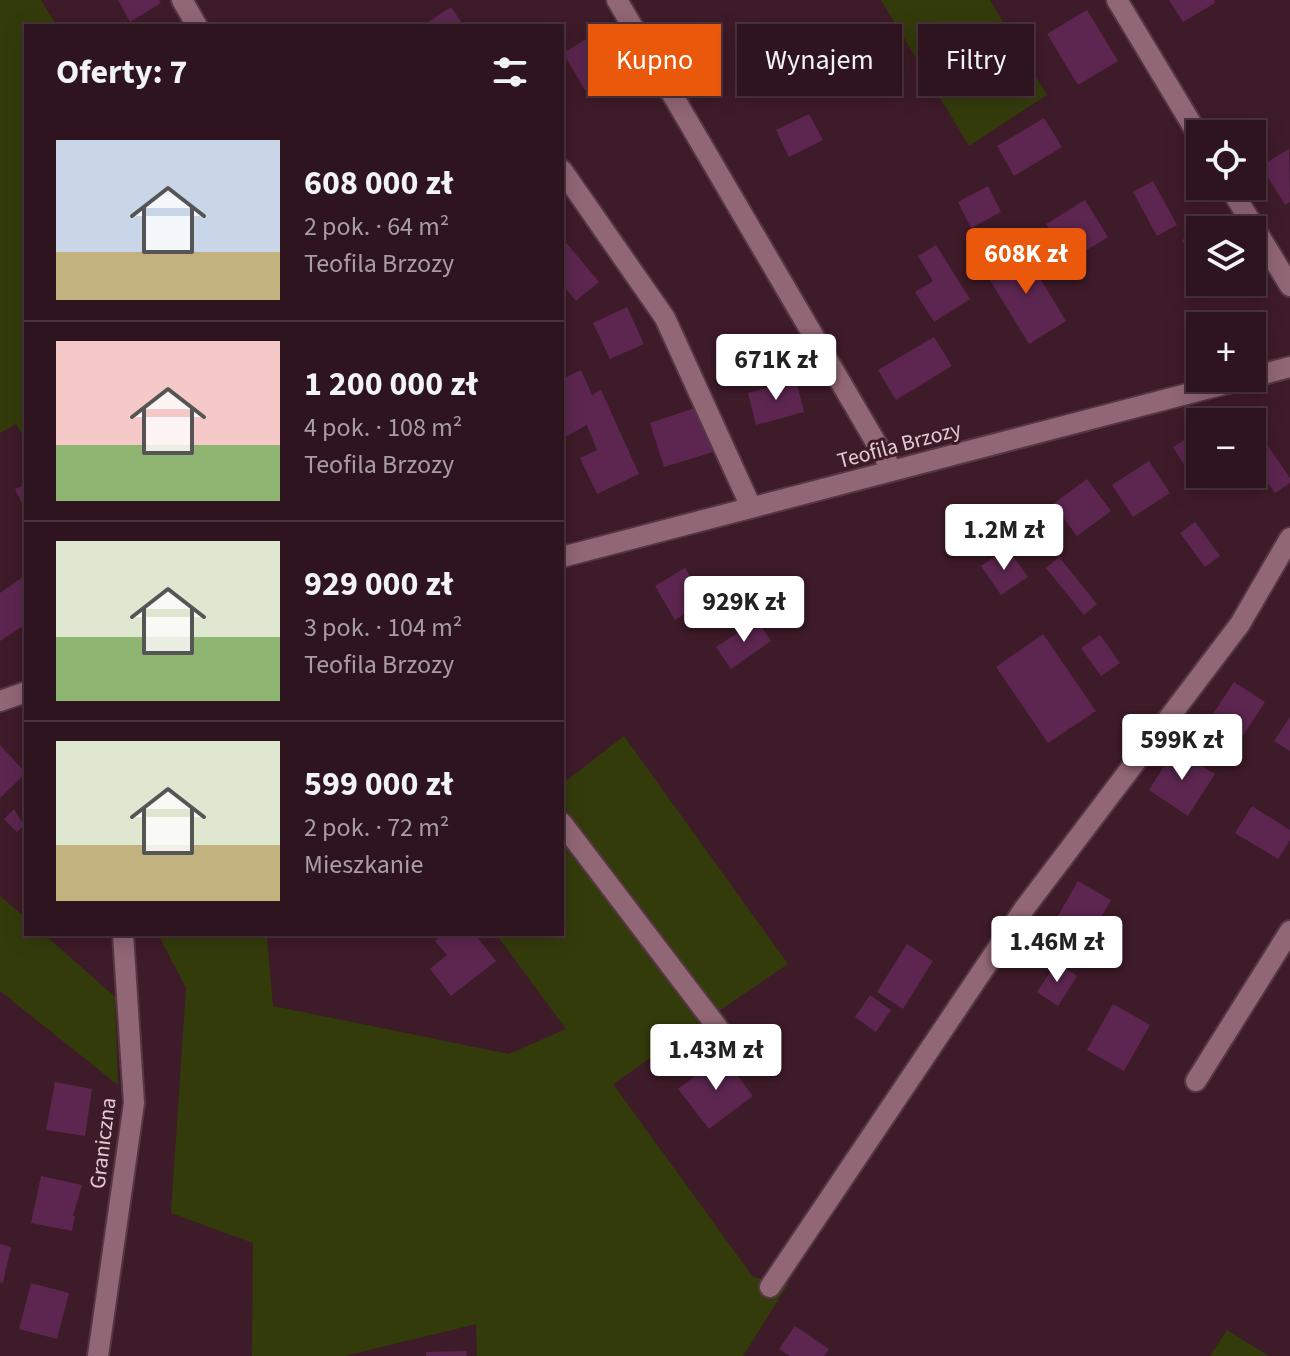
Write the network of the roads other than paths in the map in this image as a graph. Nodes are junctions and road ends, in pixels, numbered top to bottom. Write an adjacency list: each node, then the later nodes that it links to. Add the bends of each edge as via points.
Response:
1 (182, 0): 4 (street)
2 (617, 0): 12 (street)
3 (1117, 0): 5 (street)
4 (196, 24)
5 (1189, 120)
6 (564, 173): 13 (street, via 665,318)
7 (1238, 200): 8 (street)
8 (1290, 286)
9 (1290, 367): 10 (street, Teofila Brzozy)
10 (1266, 374)
11 (1196, 392): 12 (street, Teofila Brzozy)
12 (892, 470): 13 (street, Teofila Brzozy)
13 (751, 507): 15 (street, Teofila Brzozy)
14 (1290, 538): 23 (street, via 1240,624 1024,909)
15 (564, 556)
16 (24, 693): 17 (street)
17 (0, 701)
18 (564, 826): 21 (street)
19 (1290, 931): 22 (street)
20 (123, 936): 24 (street, Graniczna, via 134,1103)
21 (737, 1053)
22 (1196, 1081)
23 (770, 1287)
24 (98, 1356)

